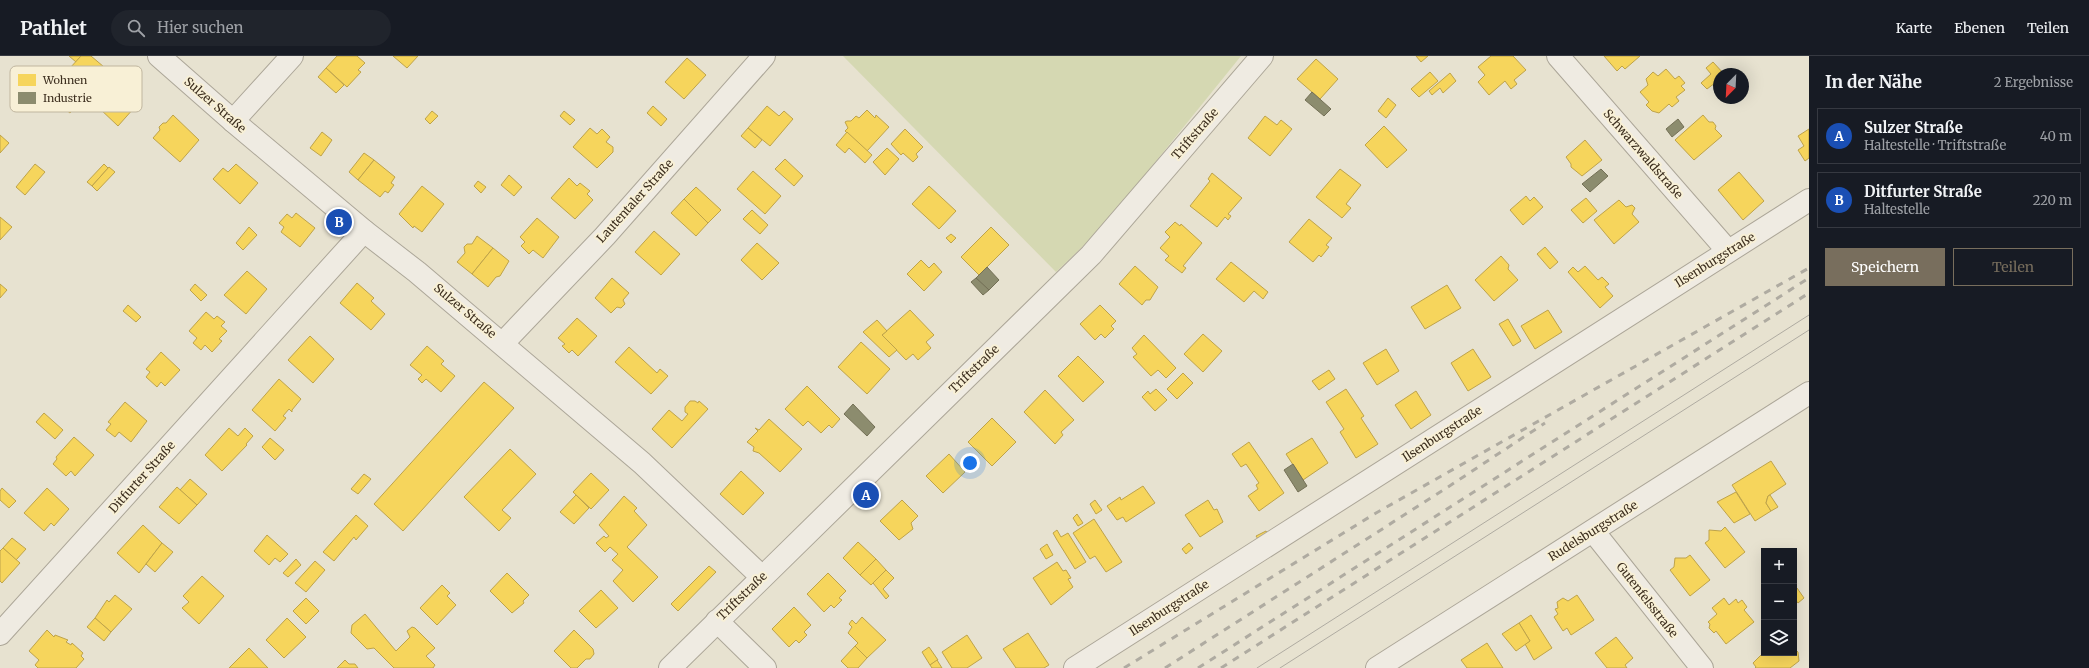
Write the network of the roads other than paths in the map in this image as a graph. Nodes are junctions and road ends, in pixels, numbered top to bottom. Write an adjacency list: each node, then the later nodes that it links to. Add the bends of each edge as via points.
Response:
1 (159, 56): 6 (street, Sulzer Straße)
2 (292, 56): 6 (street)
3 (764, 56): 10 (street, Lautentaler Straße, via 605,236)
4 (1262, 56): 13 (street, Triftstraße, via 1091,255)
5 (1558, 56): 9 (street, Schwarzwaldstraße)
6 (233, 121): 8 (street, Sulzer Straße)
7 (1809, 200): 9 (street, Ilsenburgstraße)
8 (364, 230): 10 (street, Sulzer Straße); 15 (street, Ditfurter Straße)
9 (1728, 251): 18 (street, Ilsenburgstraße)
10 (503, 343): 13 (street, Sulzer Straße, via 642,462)
11 (1809, 393): 12 (street, Rudelsburgstraße)
12 (1593, 531): 19 (street, Rudelsburgstraße); 20 (street, Gutenfelsstraße)
13 (762, 577): 14 (street, Triftstraße)
14 (717, 621): 16 (street, Triftstraße); 17 (street)
15 (0, 634)
16 (670, 668)
17 (765, 668)
18 (1076, 668)
19 (1377, 668)
20 (1702, 668)

